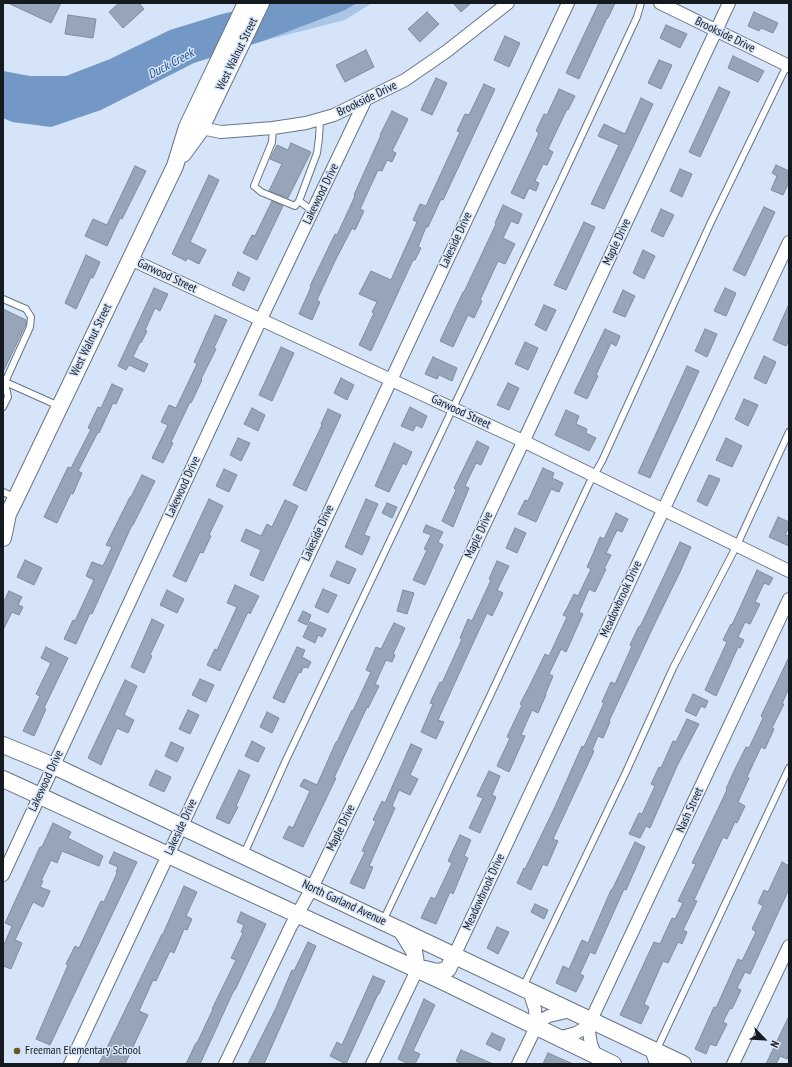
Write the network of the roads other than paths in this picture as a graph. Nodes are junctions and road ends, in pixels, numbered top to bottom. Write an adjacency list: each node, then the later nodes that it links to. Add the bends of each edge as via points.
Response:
1 (246, 3): 9 (main road, West Walnut Street)
2 (261, 3): 9 (main road, West Walnut Street)
3 (508, 3): 11 (street, Brookside Drive, via 448,51 405,80)
4 (568, 3): 22 (street, Lakeside Drive)
5 (642, 3): 26 (lane)
6 (660, 3): 8 (street, Brookside Drive)
7 (729, 3): 8 (street, Maple Drive)
8 (716, 31): 10 (street, Brookside Drive); 28 (street, Maple Drive)
9 (227, 60): 13 (main road, West Walnut Street); 15 (main road, West Walnut Street, via 187,127)
10 (788, 66): 29 (lane, via 711,222)
11 (365, 101): 12 (street, Brookside Drive, via 334,116); 17 (street, Lakewood Drive)
12 (320, 119): 14 (street, Brookside Drive); 16 (lane, via 317,153)
13 (201, 128): 14 (street, Brookside Drive, via 221,132); 15 (main road, West Walnut Street)
14 (273, 128): 16 (lane, via 272,142 254,186 261,192 295,206)
15 (175, 166): 19 (main road, West Walnut Street)
16 (299, 201): 17 (lane)
17 (313, 211): 21 (street, Lakewood Drive)
18 (789, 242): 31 (street, Meadowbrook Drive)
19 (130, 259): 21 (street, Garwood Street); 24 (main road, West Walnut Street)
20 (3, 299): 23 (lane, via 26,309 31,317 30,328)
21 (261, 319): 22 (street, Garwood Street); 38 (street, Lakewood Drive)
22 (390, 380): 26 (street, Garwood Street); 42 (street, Lakeside Drive)
23 (4, 382): 24 (lane); 25 (lane, via 8,396)
24 (59, 406): 30 (main road, West Walnut Street)
25 (3, 407)
26 (452, 408): 28 (street, Garwood Street); 44 (lane)
27 (789, 432): 34 (lane)
28 (523, 441): 29 (street, Garwood Street); 46 (street, Maple Drive)
29 (594, 476): 31 (street, Garwood Street); 48 (lane)
30 (9, 495): 32 (main road, West Walnut Street)
31 (663, 510): 34 (street, Garwood Street); 51 (street, Meadowbrook Drive)
32 (5, 515): 33 (main road, West Walnut Street)
33 (3, 538)
34 (737, 545): 35 (street, Garwood Street); 53 (lane, via 673,668)
35 (789, 570)
36 (789, 600): 56 (street, Nash Street)
37 (3, 745): 38 (main road, North Garland Avenue)
38 (54, 766): 41 (street, Lakewood Drive); 42 (main road, North Garland Avenue)
39 (789, 768): 59 (lane)
40 (3, 779): 41 (main road)
41 (40, 796): 43 (main road); 45 (street, Lakewood Drive)
42 (181, 826): 43 (street, Lakeside Drive); 44 (main road, North Garland Avenue)
43 (168, 855): 47 (main road); 61 (street, Lakeside Drive)
44 (243, 856): 46 (main road, North Garland Avenue)
45 (3, 875)
46 (312, 888): 47 (street, Maple Drive); 48 (main road, North Garland Avenue)
47 (297, 915): 52 (main road); 62 (street, Maple Drive)
48 (382, 921): 49 (main road, North Garland Avenue)
49 (400, 930): 51 (main road, North Garland Avenue); 52 (main road, via 414,951)
50 (789, 946): 67 (street)
51 (454, 956): 52 (main road, via 444,959 421,959); 53 (main road, North Garland Avenue); 54 (main road, via 454,974 461,988)
52 (417, 970): 54 (main road); 63 (street)
53 (526, 990): 55 (main road, North Garland Avenue); 57 (street, via 535,1009)
54 (469, 994): 57 (main road)
55 (571, 1011): 56 (main road, North Garland Avenue); 57 (street, via 549,1016 541,1020)
56 (591, 1020): 58 (street, Nash Street, via 576,1033); 59 (main road, North Garland Avenue); 60 (street, Nash Street, via 589,1032)
57 (536, 1027): 58 (main road); 64 (street)
58 (558, 1038): 60 (main road)
59 (655, 1055): 66 (main road, North Garland Avenue)
60 (596, 1056): 65 (main road)
61 (70, 1064)
62 (225, 1064)
63 (372, 1064)
64 (518, 1064)
65 (613, 1064)
66 (683, 1064)
67 (733, 1064)

